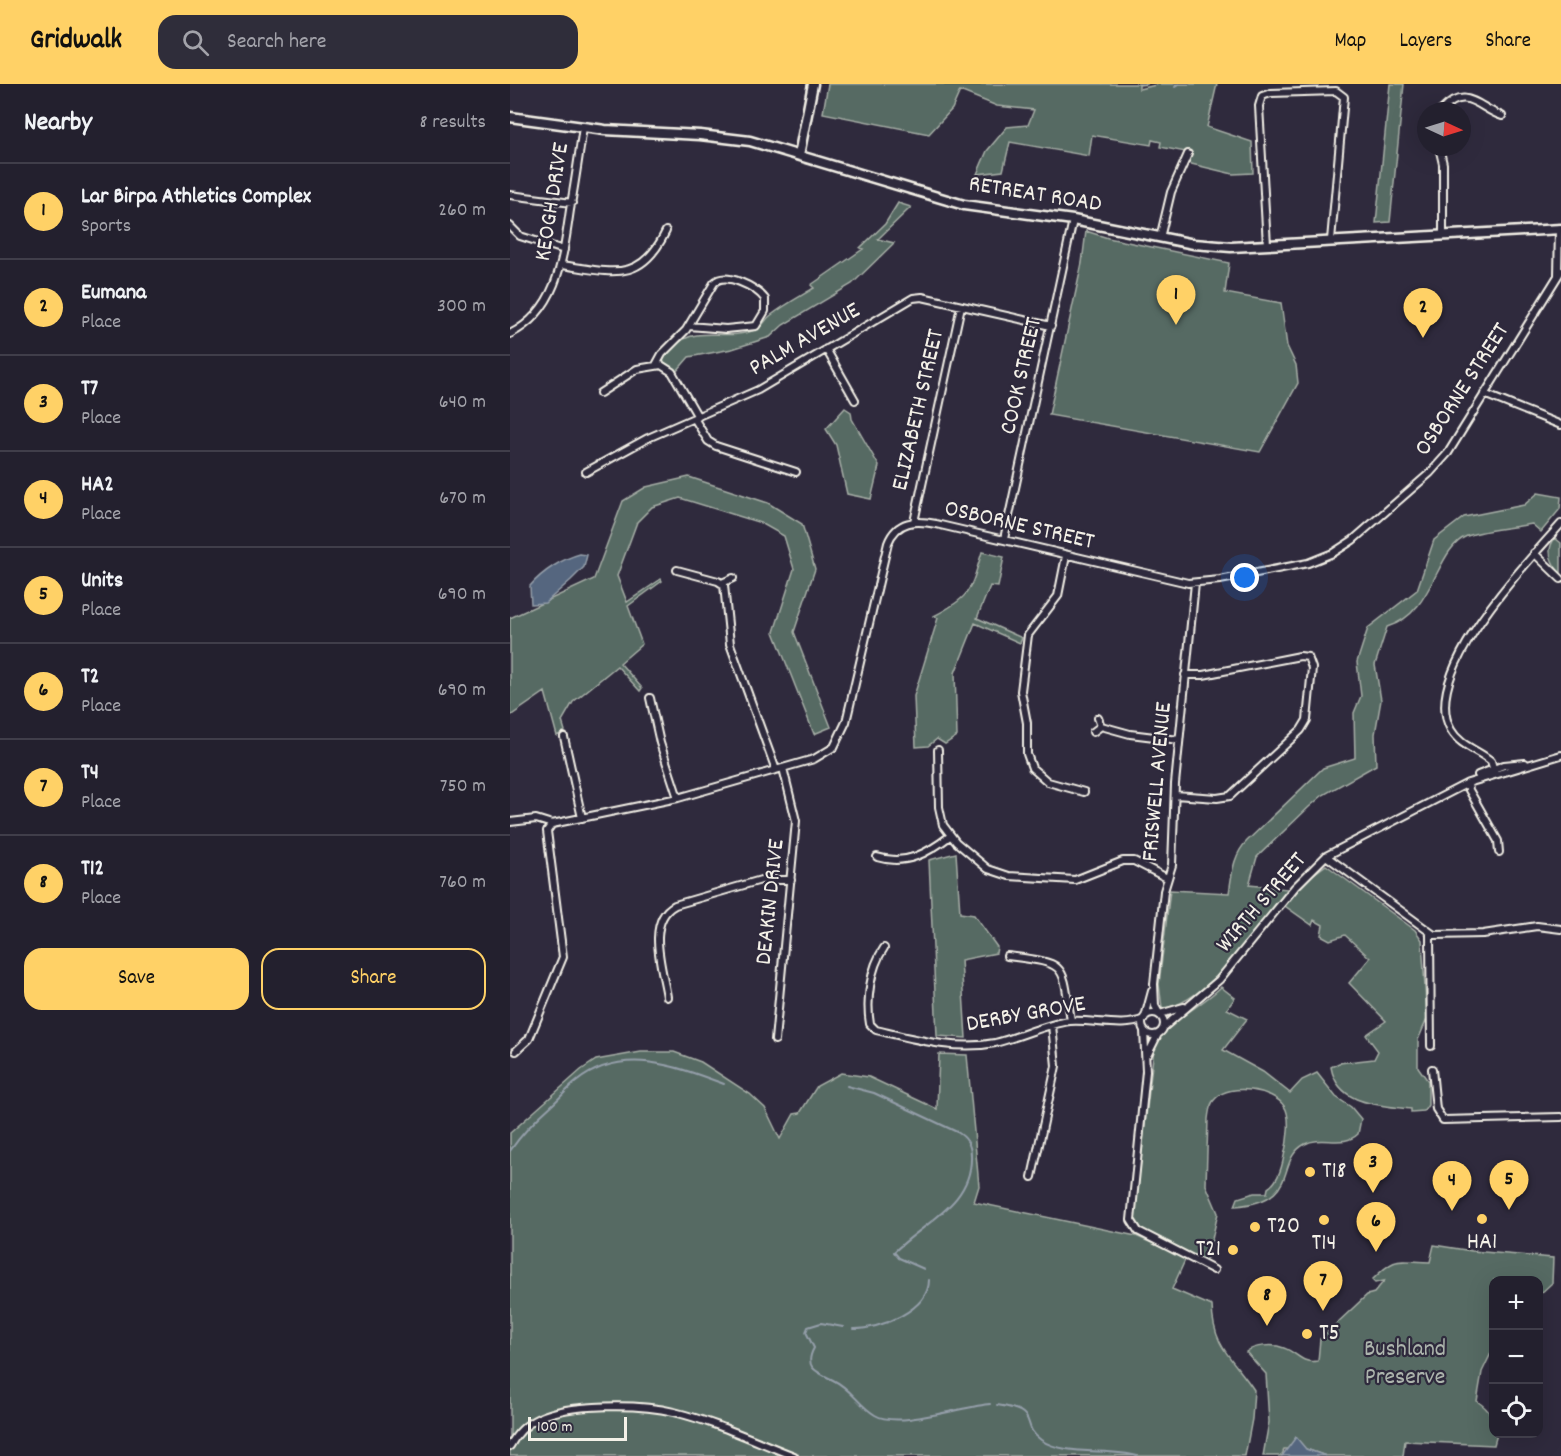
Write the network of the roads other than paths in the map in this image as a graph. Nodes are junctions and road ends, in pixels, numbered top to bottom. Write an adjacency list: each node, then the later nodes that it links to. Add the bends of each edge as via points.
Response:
1 (813, 84): 7 (street)
2 (1452, 102): 3 (street, via 1466,98)
3 (1502, 116)
4 (510, 117): 5 (street, RETREAT ROAD)
5 (583, 127): 7 (street, RETREAT ROAD, via 715,136); 10 (street, KEOGH DRIVE)
6 (1188, 154): 16 (street, via 1171,192)
7 (799, 155): 11 (street, RETREAT ROAD, via 964,205)
8 (1441, 156): 15 (street)
9 (510, 195): 10 (street)
10 (572, 203): 19 (street, KEOGH DRIVE)
11 (1074, 220): 16 (street, RETREAT ROAD); 24 (street, COOK STREET)
12 (510, 226): 19 (street, via 520,236)
13 (1560, 229): 15 (street, RETREAT ROAD); 21 (street, OSBORNE STREET)
14 (666, 231): 20 (street, via 650,256 627,272)
15 (1443, 234): 17 (street, RETREAT ROAD)
16 (1160, 237): 18 (street, RETREAT ROAD, via 1214,247)
17 (1332, 240): 18 (street, RETREAT ROAD); 18 (street, via 1344,97 1336,92 1271,93 1262,96 1259,106)
18 (1267, 245)
19 (564, 250): 20 (street, KEOGH DRIVE)
20 (562, 265): 25 (street, KEOGH DRIVE, via 542,308 525,326)
21 (1559, 273): 29 (street, OSBORNE STREET)
22 (961, 306): 24 (street, PALM AVENUE); 26 (street, PALM AVENUE, via 914,298); 35 (street, ELIZABETH STREET)
23 (689, 326): 23 (street, via 720,278 760,293 765,299 763,317 753,327); 27 (street)
24 (1051, 326): 37 (street, COOK STREET)
25 (510, 334)
26 (826, 349): 30 (street); 31 (street, PALM AVENUE, via 758,390)
27 (656, 365): 28 (street, via 637,369); 31 (street, via 672,372)
28 (600, 393)
29 (1484, 394): 32 (street); 44 (street, OSBORNE STREET, via 1440,463 1340,550 1302,564)
30 (855, 400)
31 (696, 417): 33 (street, PALM AVENUE); 34 (street, via 708,441 716,446)
32 (1561, 425)
33 (586, 472)
34 (796, 472)
35 (914, 522): 37 (street, OSBORNE STREET); 54 (street, OSBORNE STREET, via 896,530 888,543 858,679 838,740 822,756)
36 (1561, 524): 38 (street)
37 (1004, 539): 39 (street, OSBORNE STREET)
38 (1534, 554): 42 (street); 55 (street, via 1495,599 1445,690 1450,730 1491,761)
39 (1066, 556): 44 (street, OSBORNE STREET); 57 (street, via 1058,596 1028,635 1021,691 1032,768 1048,782)
40 (677, 570): 43 (street)
41 (733, 578): 43 (street)
42 (1561, 579)
43 (722, 583): 54 (street, DEAKIN DRIVE, via 730,644)
44 (1195, 583): 45 (street, FRISWELL AVENUE)
45 (1185, 675): 51 (street, FRISWELL AVENUE); 58 (street, via 1300,656 1308,657 1312,668 1305,725 1234,794 1217,798)
46 (650, 698): 59 (street)
47 (1098, 718): 48 (street)
48 (1101, 726): 49 (street); 51 (street)
49 (1093, 732)
50 (564, 737): 60 (street)
51 (1179, 741): 58 (street, FRISWELL AVENUE)
52 (938, 750): 63 (street, via 940,813)
53 (1561, 755): 55 (street, WIRTH STREET, via 1510,772)
54 (780, 769): 59 (street, OSBORNE STREET); 68 (street, DEAKIN DRIVE, via 796,812)
55 (1495, 771): 56 (street, WIRTH STREET)
56 (1468, 783): 64 (street); 65 (street, WIRTH STREET)
57 (1084, 792)
58 (1174, 795): 67 (street, FRISWELL AVENUE, via 1172,860)
59 (678, 798): 60 (street, OSBORNE STREET)
60 (582, 818): 62 (street, OSBORNE STREET)
61 (510, 822): 62 (street, OSBORNE STREET, via 536,819)
62 (552, 824): 86 (street, via 547,831 563,957 529,1039)
63 (950, 836): 66 (street, via 912,859); 67 (street, via 981,864 1004,875 1076,880 1130,860)
64 (1499, 852)
65 (1326, 856): 70 (street); 75 (street, WIRTH STREET, via 1295,887 1219,980)
66 (877, 857)
67 (1167, 878): 73 (street, FRISWELL AVENUE)
68 (791, 880): 74 (street, via 762,880 675,905 665,912 658,933); 84 (street, DEAKIN DRIVE)
69 (1561, 928): 70 (street, via 1537,926 1483,934)
70 (1430, 934): 85 (street)
71 (884, 948): 80 (street, DERBY GROVE, via 874,969 869,1011 870,1024 876,1030 967,1046 997,1042)
72 (1007, 957): 78 (street, via 1050,962 1060,968)
73 (1154, 984): 76 (street, FRISWELL AVENUE); 77 (street, FRISWELL AVENUE)
74 (667, 997)
75 (1187, 1006): 76 (street, WIRTH STREET); 81 (street, WIRTH STREET)
76 (1159, 1013): 77 (street); 81 (street)
77 (1145, 1018): 79 (street, DERBY GROVE); 82 (street)
78 (1071, 1021): 79 (street, DERBY GROVE); 80 (street, DERBY GROVE)
79 (1126, 1023): 82 (street, DERBY GROVE)
80 (1052, 1025): 90 (street, via 1056,1066)
81 (1164, 1027): 83 (street)
82 (1144, 1031): 83 (street, via 1152,1036); 87 (street)
83 (1158, 1034): 87 (street)
84 (775, 1040)
85 (1431, 1046)
86 (516, 1051)
87 (1147, 1058): 91 (street, via 1132,1224 1142,1233)
88 (1432, 1069): 89 (street, via 1436,1109 1443,1120)
89 (1561, 1118)
90 (1032, 1177)
91 (1214, 1269)
92 (510, 1446): 93 (street, via 522,1429 547,1414 646,1408 684,1415)
93 (794, 1456)

